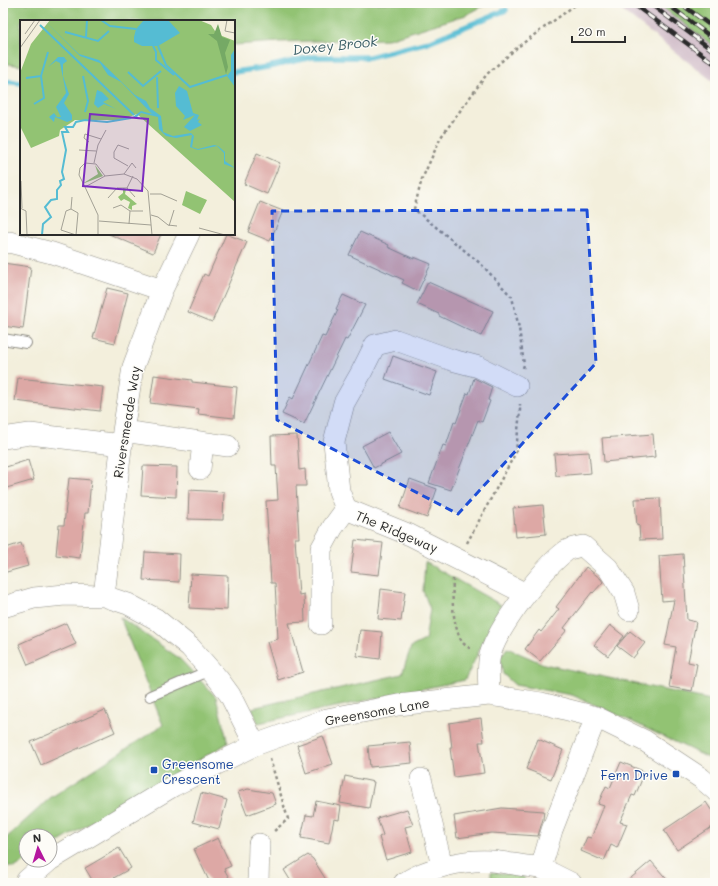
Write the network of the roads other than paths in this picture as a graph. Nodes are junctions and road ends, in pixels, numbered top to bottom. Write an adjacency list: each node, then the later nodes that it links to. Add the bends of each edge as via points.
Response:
1 (189, 235): 3 (street, Riversmeade Way)
2 (3, 243): 3 (street, via 9,242 52,253)
3 (162, 290): 8 (street, Riversmeade Way, via 133,367)
4 (3, 339): 5 (lane)
5 (26, 343)
6 (517, 386): 12 (street, The Ridgeway, via 479,367 396,340 374,345 344,403 334,442 339,491)
7 (3, 438): 8 (street, via 30,434)
8 (122, 438): 9 (street); 14 (street, Riversmeade Way)
9 (203, 444): 10 (street); 11 (street)
10 (228, 446)
11 (200, 469)
12 (346, 509): 13 (street, The Ridgeway, via 410,535); 17 (street, via 321,549)
13 (526, 594): 16 (street, via 551,564 567,550 583,546 608,568 624,593); 19 (street, via 497,638 490,656)
14 (104, 596): 15 (street, via 65,595 34,598); 18 (street, via 128,604 156,619 190,647)
15 (3, 607)
16 (629, 610)
17 (321, 624)
18 (211, 670): 20 (lane); 22 (street, via 230,695)
19 (489, 695): 21 (street, Greensome Lane, via 541,703); 22 (street, Greensome Lane, via 398,705 327,719)
20 (150, 696)
21 (596, 717): 24 (street, Greensome Lane, via 645,741); 29 (street, via 552,830)
22 (255, 745): 26 (street, Greensome Lane, via 173,786)
23 (421, 779): 27 (street)
24 (715, 790)
25 (259, 844): 31 (street)
26 (58, 855)
27 (442, 866): 29 (street, via 491,861); 32 (street)
28 (41, 868): 30 (street, Greensome Lane)
29 (541, 868): 33 (street)
30 (25, 883)
31 (258, 883)
32 (404, 883)
33 (571, 883)

